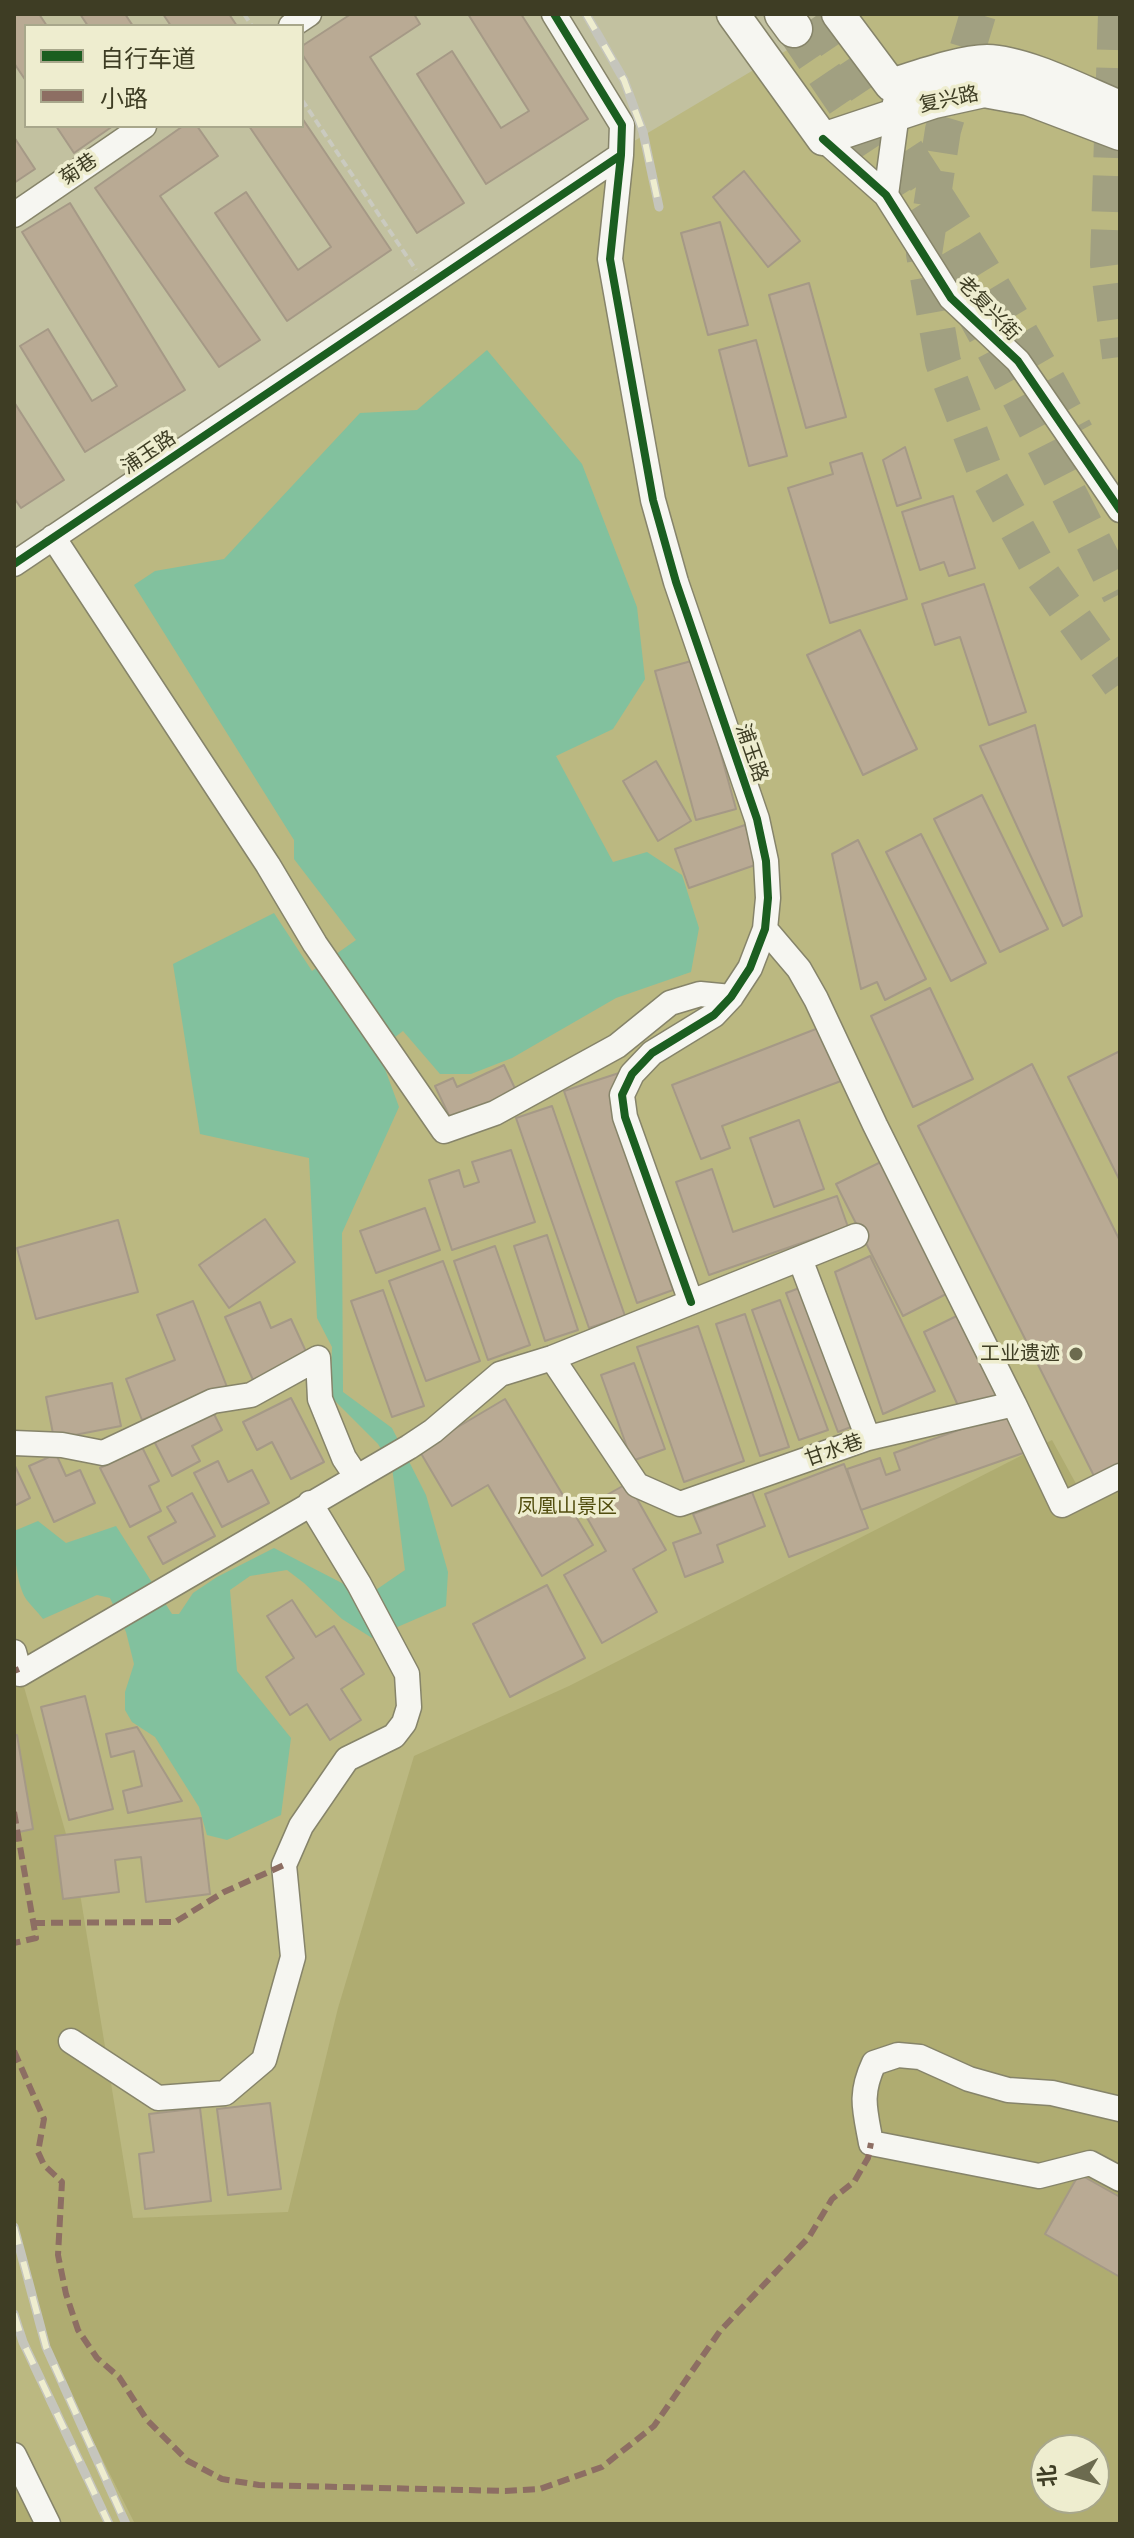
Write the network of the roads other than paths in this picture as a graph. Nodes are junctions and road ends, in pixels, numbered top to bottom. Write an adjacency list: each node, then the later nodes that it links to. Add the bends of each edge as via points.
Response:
1 (554, 14): 9 (street, 浦玉路, via 622,125)
2 (733, 14): 8 (main road)
3 (809, 17): 4 (main road, 复兴路)
4 (894, 99): 5 (main road, 复兴路, via 940,70 986,61 1023,68); 7 (main road, 复兴路, via 934,102 984,91 1028,99); 8 (main road, 复兴路); 10 (street)
5 (1120, 107)
6 (141, 128): 11 (street, 菊巷)
7 (1120, 134)
8 (823, 139): 10 (street, 老复兴街)
9 (621, 155): 13 (street, 浦玉路); 15 (street, 浦玉路, via 610,259 633,393 653,500 676,582 757,819 766,861)
10 (886, 195): 12 (street, 老复兴街, via 951,298 1018,361)
11 (14, 215)
12 (1120, 510)
13 (53, 537): 14 (street, 浦玉路); 16 (street, via 315,944 444,1131 495,1113 617,1046 670,1003 700,994)
14 (18, 553)
15 (765, 929): 16 (street, 浦玉路, via 750,968); 21 (street, via 816,999)
16 (731, 997): 19 (street, 浦玉路, via 714,1015 652,1053 632,1074 622,1095 625,1117)
17 (856, 1236): 18 (street)
18 (800, 1259): 19 (street); 22 (street)
19 (691, 1302): 20 (street)
20 (552, 1358): 22 (street, 甘水巷, via 637,1485 680,1504); 24 (street, via 500,1374 433,1431)
21 (1014, 1404): 22 (street, 甘水巷); 25 (street, via 1062,1505)
22 (868, 1438)
23 (14, 1443): 24 (street, via 103,1453 213,1401 251,1395 318,1358 320,1399 344,1458)
24 (366, 1471): 26 (street)
25 (1120, 1476)
26 (310, 1503): 27 (street, via 20,1674); 28 (street, via 407,1674 409,1707 394,1736 347,1759 301,1826 284,1865 293,1957 264,2060 225,2093 158,2098)
27 (14, 1652)
28 (71, 2041)
29 (1120, 2109): 30 (street, via 1052,2093 1008,2090 920,2057 898,2055 874,2063 863,2101 871,2143 1039,2176 1090,2163)
30 (1120, 2179)
31 (14, 2455): 32 (street)
32 (48, 2524)

